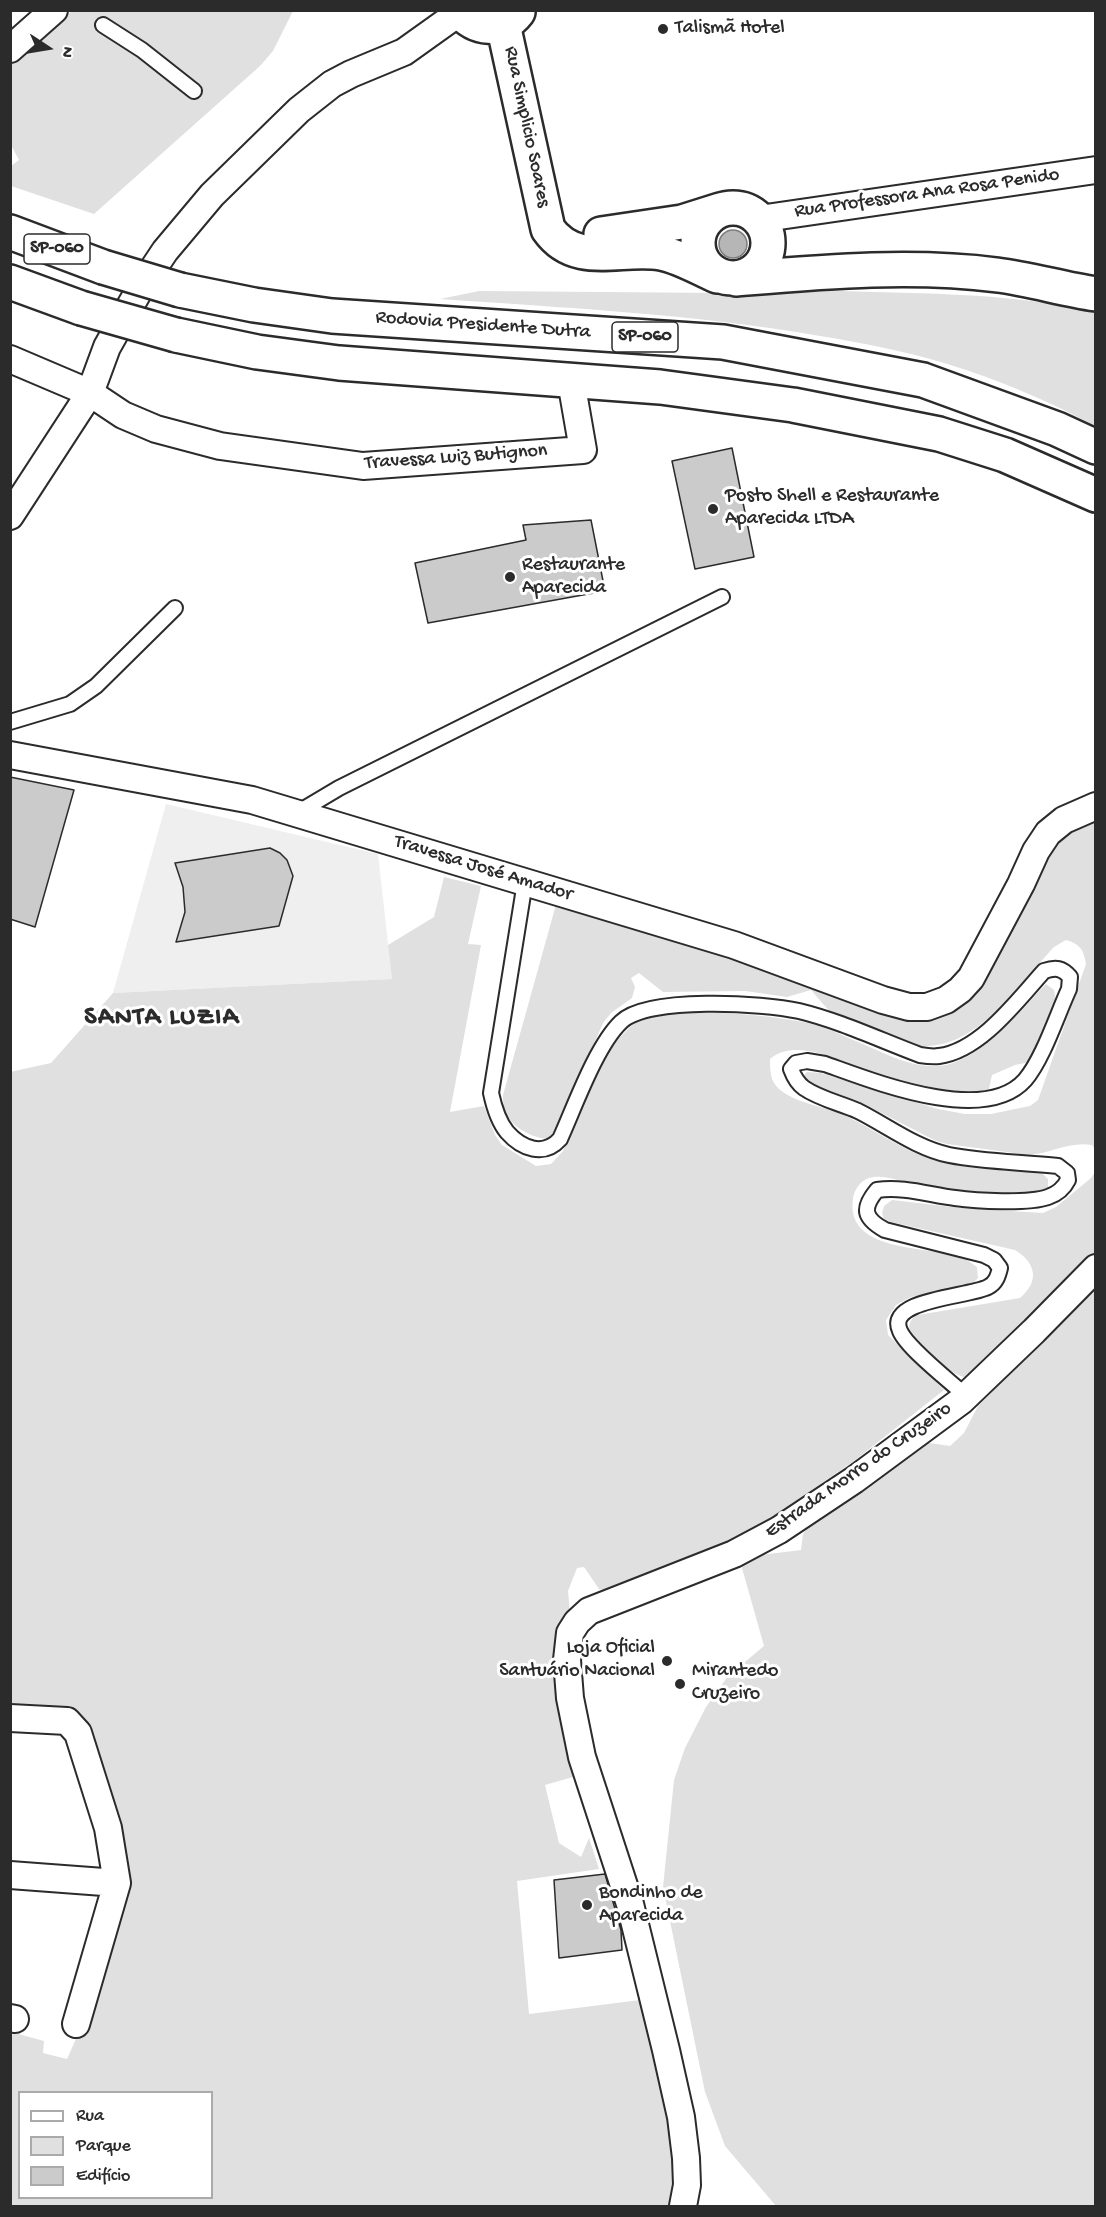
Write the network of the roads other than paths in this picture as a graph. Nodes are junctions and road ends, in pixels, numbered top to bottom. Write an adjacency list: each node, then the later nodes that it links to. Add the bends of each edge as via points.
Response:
1 (54, 10): 5 (street)
2 (460, 11): 3 (main road, via 480,26 496,27); 18 (street, via 404,52 332,84 299,110 212,195 141,287 107,347)
3 (511, 17): 10 (main road, Rua Simplicio Soares)
4 (103, 25): 6 (lane)
5 (10, 49)
6 (194, 91)
7 (1095, 170): 9 (street, Rua Professora Ana Rosa Penido)
8 (720, 210): 9 (main road, via 748,210); 10 (main road, via 682,222 614,233 569,235); 13 (main road, via 702,225 697,248 708,269)
9 (762, 223): 12 (main road, via 781,248 796,259); 13 (main road, via 768,240 767,254 760,266 749,275)
10 (548, 230): 13 (main road, via 568,248 582,252 662,253)
11 (10, 232): 19 (main road, Rodovia Presidente Dutra / SP-060, bridge, via 180,290 254,305 332,316 723,342 923,380)
12 (833, 271): 13 (main road); 15 (main road, via 929,269 986,274)
13 (726, 277)
14 (10, 282): 17 (main road, SP-060, bridge, via 81,308 176,335 257,352 339,363)
15 (1095, 294)
16 (10, 359): 18 (street, Travessa Luiz Butignon)
17 (571, 381): 18 (street, Travessa Luiz Butignon, via 583,450 363,466 184,438 123,415); 20 (main road, SP-060, via 660,387 793,405 939,434 1005,455)
18 (90, 393): 21 (street)
19 (1095, 447)
20 (1095, 495)
21 (10, 516)
22 (722, 597): 27 (lane, via 339,788)
23 (175, 608): 24 (lane, via 96,686 70,704)
24 (10, 722)
25 (10, 755): 27 (street, Travessa José Amador, via 252,800)
26 (1095, 806): 28 (street, Travessa José Amador, via 1064,820 1048,833 971,978 946,1000 927,1007 883,1000 734,945)
27 (297, 813): 28 (street, Travessa José Amador)
28 (525, 882): 30 (lane, via 490,1094 508,1133 525,1146 540,1150 552,1148 560,1138 605,1040 622,1020 642,1010 667,1005 751,1005 799,1011 920,1055 937,1057 978,1038 1044,971 1064,970 1071,977 1034,1068 1006,1093 987,1099 941,1100 816,1062 796,1063 791,1070 801,1086 815,1095 856,1110 927,1148 958,1156 1058,1166 1067,1173 1063,1188 1048,1197 1028,1200 957,1198 890,1188 877,1190 868,1202 867,1212 873,1223 885,1230 984,1255 1000,1268 998,1278 990,1286 911,1306 901,1312 897,1322 909,1344)
29 (1095, 1268): 30 (street, Estrada Morro do Cruzeiro)
30 (966, 1396): 35 (street, Estrada Morro do Cruzeiro, via 854,1480 779,1530 734,1554 589,1611 570,1633 570,1698 582,1757 630,1904 681,2117 687,2185)
31 (10, 1718): 33 (street, via 68,1720 78,1733 108,1828)
32 (10, 1875): 33 (street)
33 (117, 1882): 34 (street)
34 (76, 2024)
35 (683, 2206)

